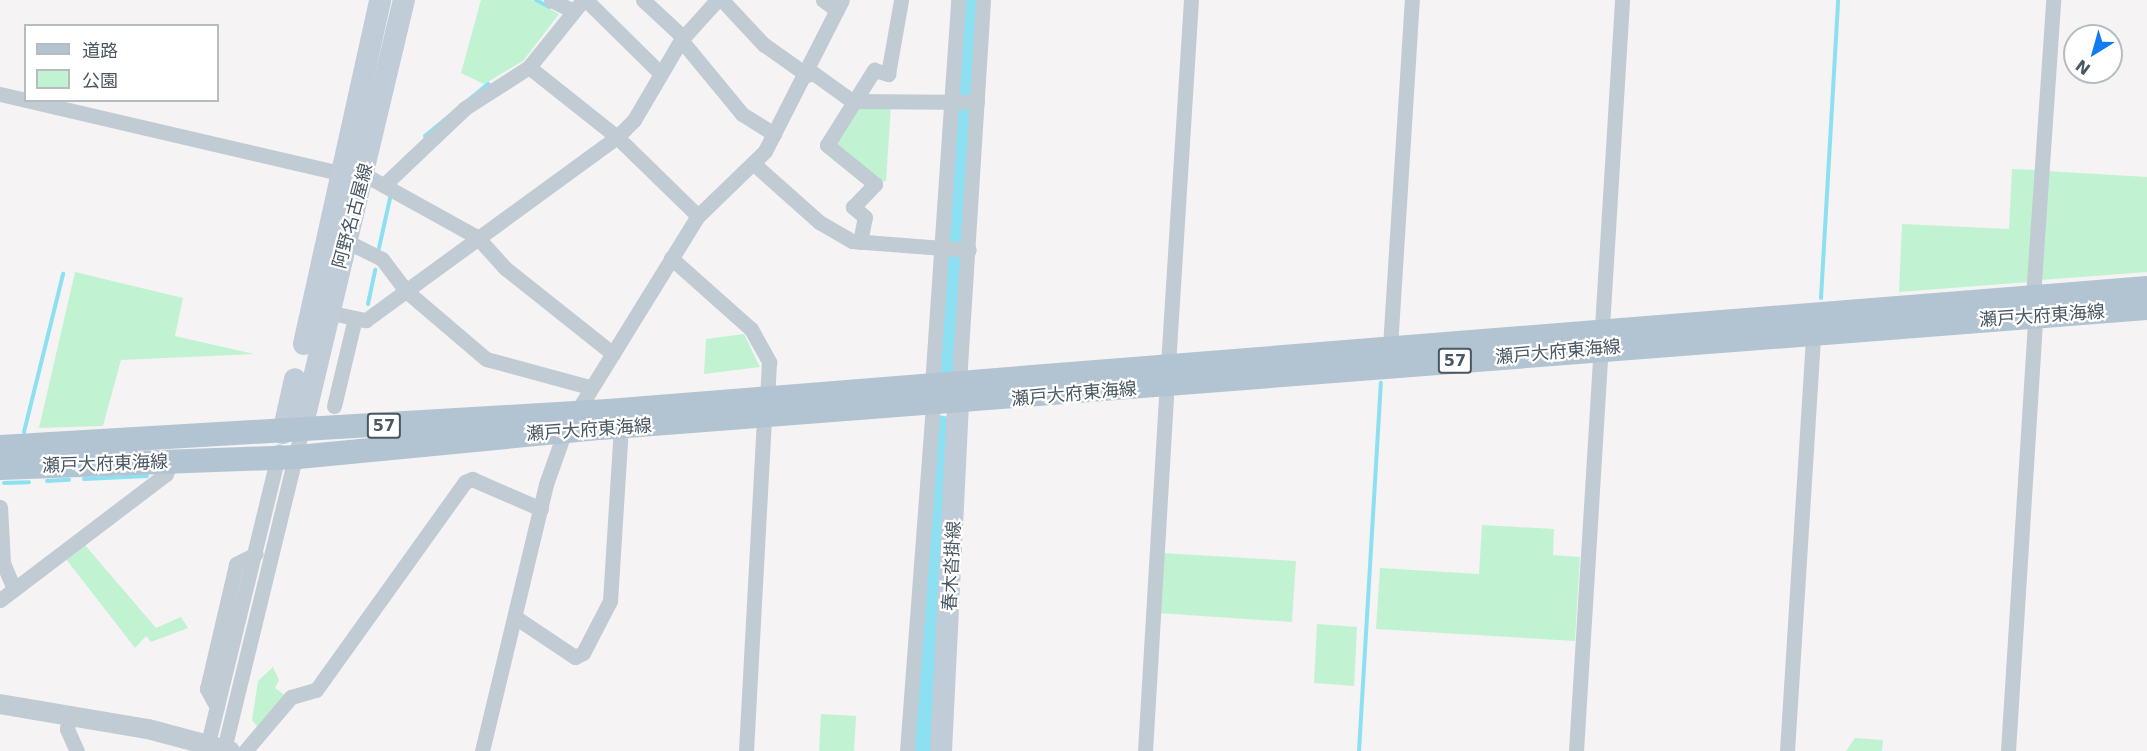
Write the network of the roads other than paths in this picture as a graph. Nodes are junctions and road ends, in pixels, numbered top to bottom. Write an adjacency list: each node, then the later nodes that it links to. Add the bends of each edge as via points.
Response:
1 (380, 0): 30 (main road, 阿野名古屋線)
2 (404, 0): 31 (main road, 阿野名古屋線)
3 (551, 0): 15 (street)
4 (643, 0): 17 (street)
5 (717, 0): 17 (street)
6 (722, 0): 19 (street, via 763,44)
7 (823, 0): 16 (street)
8 (901, 0): 24 (street, via 888,74 874,70)
9 (958, 0): 23 (street)
10 (983, 0): 26 (street)
11 (1191, 0): 49 (street)
12 (1412, 0): 47 (street)
13 (1622, 0): 46 (street)
14 (2053, 0): 41 (street)
15 (581, 4): 18 (street); 20 (street)
16 (839, 5): 19 (street)
17 (682, 38): 20 (street); 27 (street, via 742,114)
18 (529, 67): 28 (street); 31 (street, via 465,108)
19 (808, 72): 24 (street); 27 (street)
20 (660, 73): 28 (street, via 634,120)
21 (0, 94): 22 (street)
22 (24, 100)
23 (954, 100): 24 (street); 26 (street); 36 (street)
24 (857, 101): 35 (street, via 827,145 875,184 853,207 865,217)
25 (34, 102): 30 (street)
26 (976, 102): 37 (street)
27 (774, 134): 29 (street)
28 (617, 137): 32 (street); 33 (street)
29 (754, 164): 32 (street, via 741,170); 35 (street, via 819,222)
30 (339, 173): 58 (main road, 阿野名古屋線)
31 (375, 179): 33 (street); 34 (main road, 阿野名古屋線)
32 (698, 216): 38 (street)
33 (477, 237): 40 (street); 48 (street, via 505,268)
34 (346, 241): 40 (street, via 382,259); 43 (main road, 阿野名古屋線)
35 (860, 242): 36 (street)
36 (944, 247): 37 (street); 53 (street)
37 (968, 250): 51 (street)
38 (671, 258): 48 (street); 52 (street, via 751,329 769,362)
39 (2147, 288): 41 (main road, 瀬戸大府東海線 / 57)
40 (405, 290): 44 (street, via 366,320); 50 (street, via 486,359)
41 (2034, 307): 42 (main road, 瀬戸大府東海線 / 57); 45 (main road, 瀬戸大府東海線 / 57); 46 (main road, 瀬戸大府東海線 / 57); 79 (street)
42 (2147, 308)
43 (327, 312): 44 (street); 58 (main road, 阿野名古屋線)
44 (355, 318): 54 (street)
45 (1813, 332): 46 (main road, 瀬戸大府東海線 / 57); 78 (street)
46 (1602, 339): 47 (main road, 瀬戸大府東海線 / 57); 49 (main road, 瀬戸大府東海線 / 57); 77 (street)
47 (1390, 347): 49 (main road, 瀬戸大府東海線 / 57)
48 (613, 354): 50 (street)
49 (1167, 375): 51 (main road, 瀬戸大府東海線 / 57); 76 (street)
50 (590, 387): 56 (street)
51 (960, 393): 53 (main road, 瀬戸大府東海線 / 57); 75 (main road, 春木沓掛線)
52 (767, 395): 53 (main road, 瀬戸大府東海線 / 57); 56 (main road, 瀬戸大府東海線 / 57)
53 (933, 396): 55 (main road, 瀬戸大府東海線 / 57); 74 (street)
54 (334, 406)
55 (764, 419): 57 (main road, 瀬戸大府東海線 / 57); 73 (street)
56 (570, 422): 57 (main road, 瀬戸大府東海線 / 57); 58 (main road, 瀬戸大府東海線 / 57); 63 (street)
57 (621, 427): 66 (street, via 610,601 583,653 574,657)
58 (290, 445): 59 (main road, 瀬戸大府東海線 / 57); 60 (main road, 瀬戸大府東海線 / 57); 69 (street); 69 (street, via 256,554 217,707)
59 (0, 447)
60 (171, 461): 61 (main road, 瀬戸大府東海線 / 57); 64 (street, via 166,474)
61 (0, 468)
62 (0, 507): 64 (street, via 3,563)
63 (541, 509): 66 (street); 71 (street, via 472,479 465,482 316,690 291,697)
64 (14, 589): 65 (street)
65 (0, 600)
66 (515, 617): 72 (street)
67 (0, 704): 68 (street)
68 (69, 716): 69 (street); 70 (street, via 66,729)
69 (221, 748)
70 (77, 751)
71 (245, 751)
72 (482, 751)
73 (746, 751)
74 (907, 751)
75 (941, 751)
76 (1144, 751)
77 (1576, 751)
78 (1787, 751)
79 (2008, 751)

